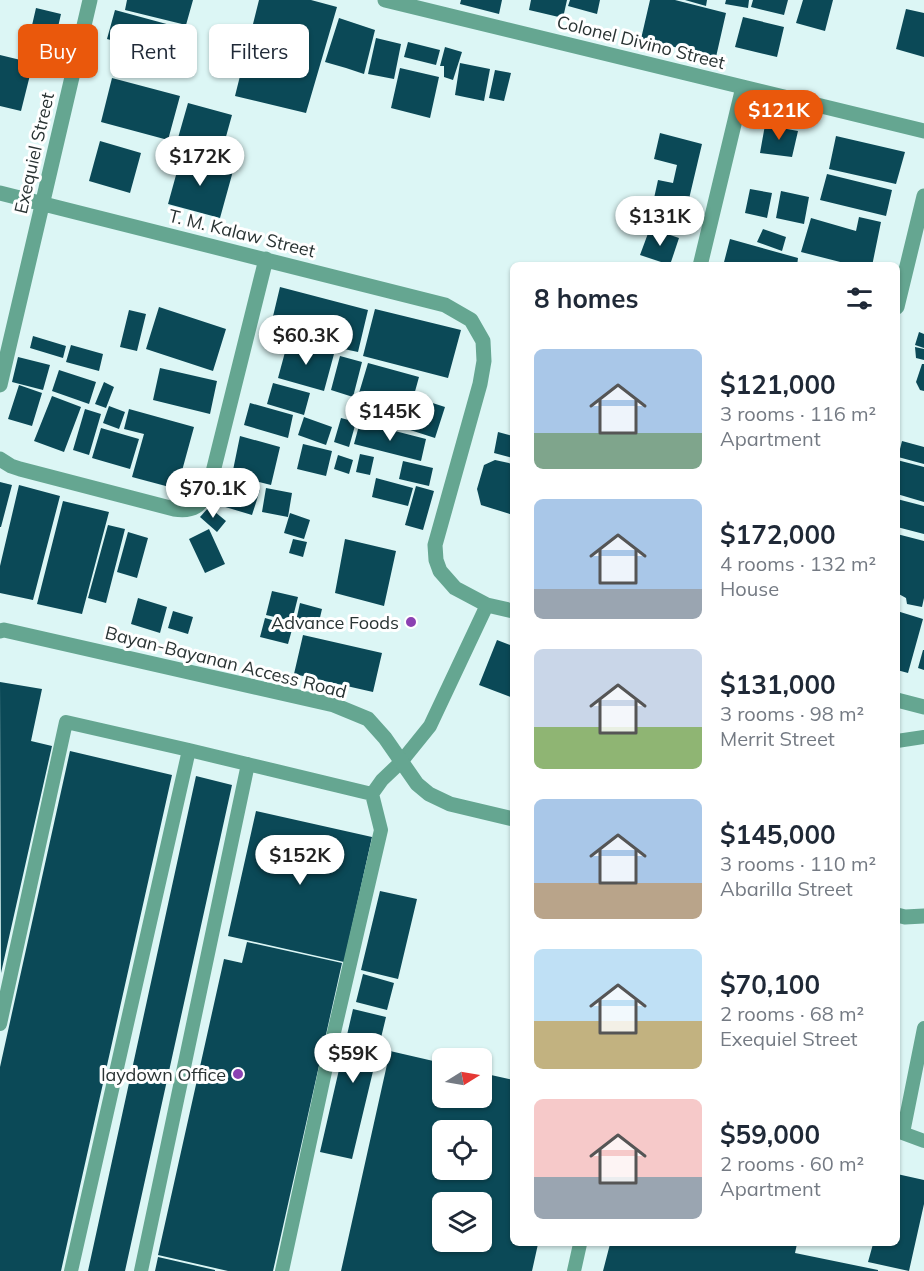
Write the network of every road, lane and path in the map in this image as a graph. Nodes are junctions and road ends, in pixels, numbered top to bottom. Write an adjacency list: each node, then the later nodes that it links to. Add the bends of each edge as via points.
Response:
1 (90, 0): 8 (street, Exequiel Street)
2 (385, 0): 3 (street, Colonel Divino Street)
3 (421, 4): 4 (street, Colonel Divino Street)
4 (743, 87): 5 (street, Colonel Divino Street); 10 (street)
5 (924, 131)
6 (0, 193): 8 (street, T. M. Kalaw Street)
7 (924, 196): 11 (street)
8 (42, 203): 9 (street, T. M. Kalaw Street); 12 (street, Exequiel Street)
9 (266, 259): 13 (street, via 209,488 198,505 174,509 20,469); 14 (street, T. M. Kalaw Street, via 445,305 471,320 483,341 484,361 435,545 440,571 455,588)
10 (701, 262)
11 (900, 295)
12 (0, 385)
13 (0, 459)
14 (487, 605): 15 (street); 22 (lane, via 430,726)
15 (510, 610)
16 (0, 631): 22 (street, Bayan-Bayanan Access Road, via 334,705 368,719)
17 (900, 701): 18 (street)
18 (924, 707)
19 (924, 737): 20 (lane)
20 (900, 741)
21 (189, 750): 23 (lane); 28 (lane, via 66,722); 33 (lane)
22 (401, 762): 24 (lane); 25 (street, Bayan-Bayanan Access Road, via 429,794 450,804)
23 (248, 764): 24 (lane); 34 (lane)
24 (372, 794): 35 (lane, via 381,830)
25 (510, 818)
26 (900, 916): 27 (street)
27 (924, 916)
28 (0, 1024)
29 (924, 1028): 30 (lane)
30 (900, 1132): 31 (lane)
31 (924, 1141)
32 (579, 1246): 36 (lane)
33 (71, 1271)
34 (141, 1271)
35 (282, 1271)
36 (573, 1271)

